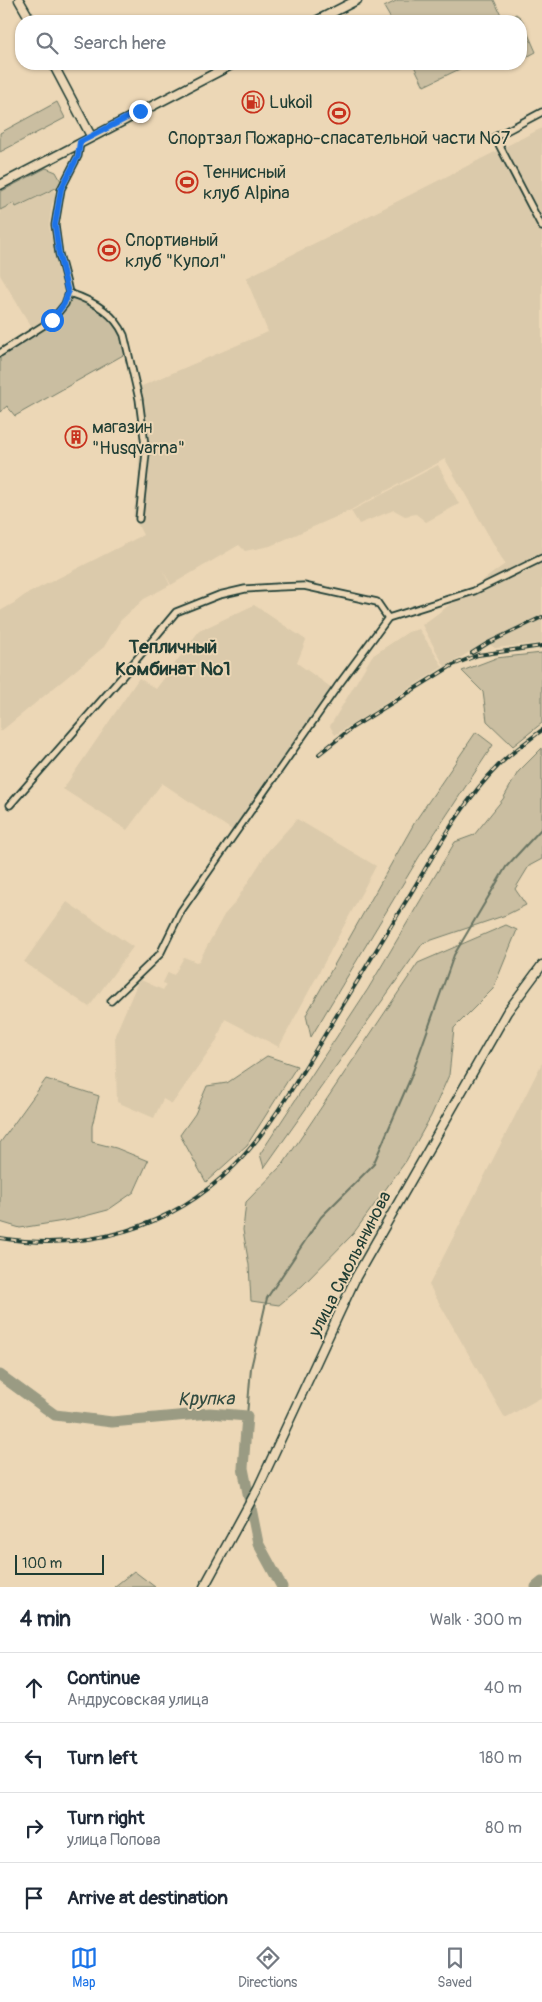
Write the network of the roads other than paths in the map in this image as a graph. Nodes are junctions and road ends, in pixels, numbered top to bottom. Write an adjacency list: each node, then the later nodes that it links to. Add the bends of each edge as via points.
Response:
1 (20, 0): 3 (street)
2 (357, 0): 4 (street)
3 (28, 15)
4 (328, 15)
5 (56, 70): 8 (street)
6 (221, 70): 8 (street)
7 (542, 112): 11 (street, via 495,137)
8 (91, 136): 9 (street)
9 (80, 142): 10 (street); 12 (street, via 78,156 61,189 55,225)
10 (0, 185)
11 (542, 227)
12 (68, 293): 13 (street, via 52,320); 14 (street, via 103,310 120,325 124,335 139,399 146,452)
13 (0, 352)
14 (139, 520)
15 (542, 558): 16 (street, via 474,591)
16 (388, 618): 17 (street, via 377,602 304,586 245,589 219,595 176,612); 19 (street, via 181,911 160,954)
17 (10, 805)
18 (542, 966): 20 (street, улица Смольянинова, via 507,1012 356,1277 258,1488)
19 (111, 1001)
20 (204, 1587)

